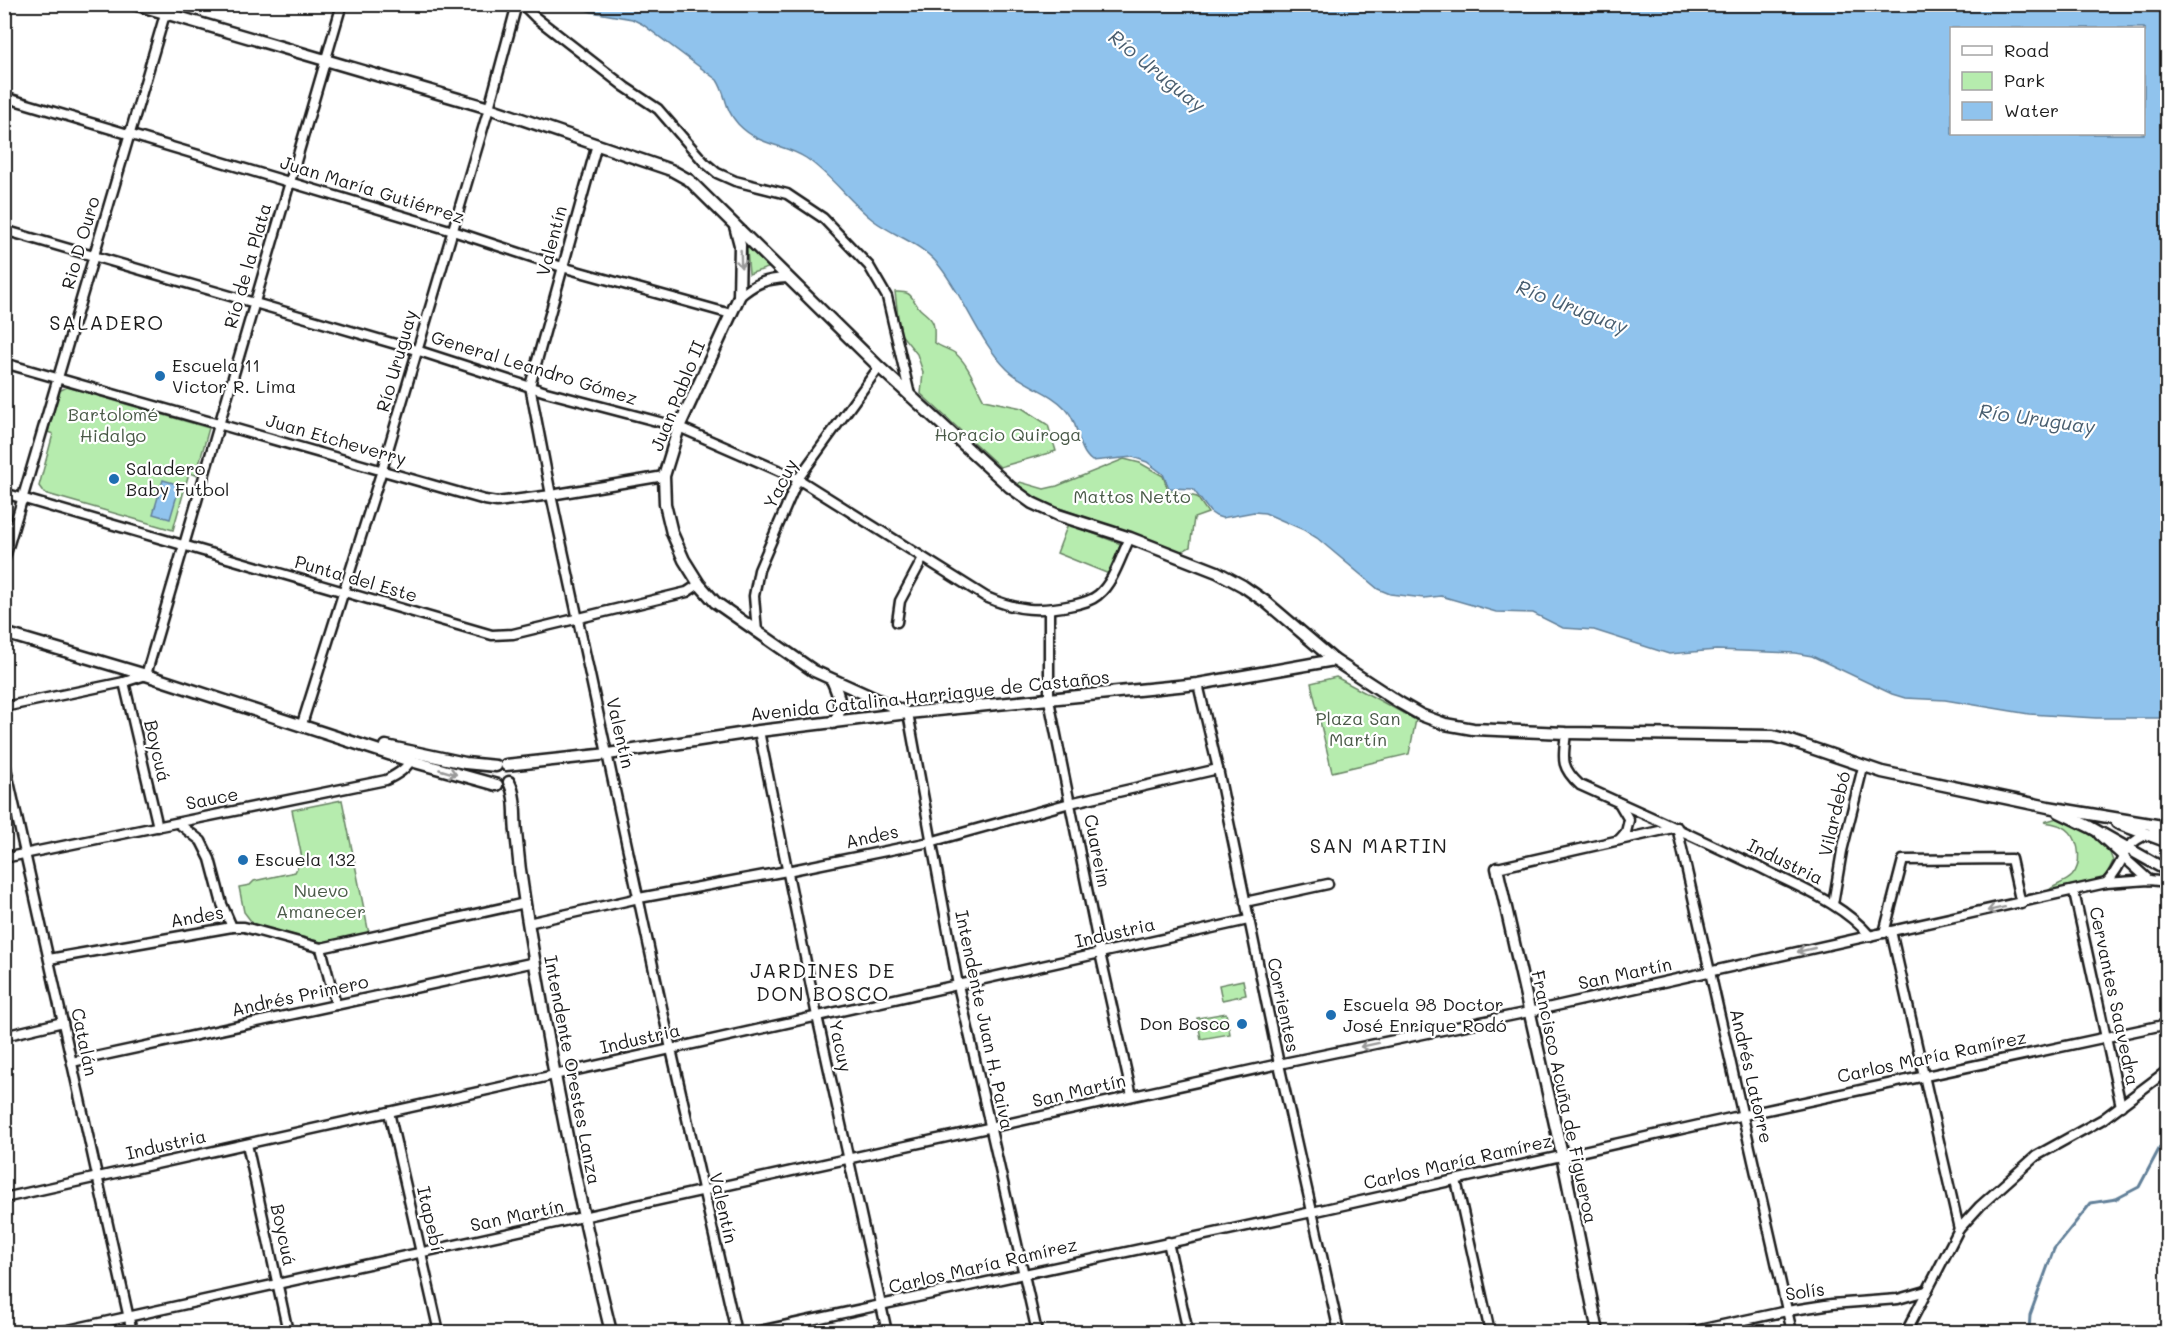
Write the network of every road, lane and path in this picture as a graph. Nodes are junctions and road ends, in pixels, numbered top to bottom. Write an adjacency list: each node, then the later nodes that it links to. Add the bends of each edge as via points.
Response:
1 (134, 4): 5 (street)
2 (342, 4): 6 (street, Río de la Plata)
3 (517, 4): 8 (street, Río Uruguay)
4 (522, 4): 26 (street, via 658,109 717,173 787,194 823,218 869,266 886,297)
5 (167, 9): 6 (street); 9 (street, Rio D Ouro)
6 (325, 60): 8 (street); 11 (street, Río de la Plata)
7 (4, 97): 9 (street, Juan María Gutiérrez)
8 (489, 108): 10 (street); 14 (street, Río Uruguay)
9 (130, 136): 11 (street, Juan María Gutiérrez); 15 (street, Rio D Ouro)
10 (597, 144): 12 (street, via 689,180); 16 (street, Valentín)
11 (290, 183): 14 (street, Juan María Gutiérrez); 19 (street, Río de la Plata)
12 (735, 223): 17 (street); 18 (street, Juan Pablo II, one-way to 18, via 740,245)
13 (4, 230): 15 (street, General Leandro Gómez)
14 (453, 231): 16 (street, Juan María Gutiérrez); 21 (street, Río Uruguay)
15 (94, 257): 19 (street, General Leandro Gómez); 24 (street, Rio D Ouro)
16 (562, 267): 20 (street, Juan María Gutiérrez); 25 (street, Valentín)
17 (787, 278): 18 (street, via 759,281); 23 (street)
18 (739, 297): 20 (street, Juan Pablo II)
19 (254, 303): 21 (street, General Leandro Gómez); 27 (street, Río de la Plata)
20 (731, 314): 28 (street, Juan Pablo II)
21 (416, 350): 25 (street, General Leandro Gómez); 29 (street, Río Uruguay)
22 (4, 363): 24 (street, Juan Etcheverry)
23 (879, 367): 26 (street); 31 (street, Yacuy)
24 (58, 379): 27 (street, Juan Etcheverry); 34 (street, Rio D Ouro)
25 (530, 386): 28 (street, General Leandro Gómez); 33 (street, Valentín)
26 (911, 396): 35 (street, via 1010,487 1032,502 1058,515)
27 (219, 424): 29 (street, Juan Etcheverry); 36 (street, Río de la Plata)
28 (679, 427): 30 (street, Juan Pablo II); 31 (street, General Leandro Gómez)
29 (382, 470): 33 (street, Juan Etcheverry, via 497,502); 40 (street, Río Uruguay)
30 (663, 476): 33 (street, Juan Etcheverry); 39 (street, Juan Pablo II, via 672,533)
31 (798, 479): 37 (street, General Leandro Gómez); 44 (street, Yacuy, via 759,570 754,596)
32 (4, 493): 34 (street, Punta del Este)
33 (551, 495): 42 (street, Valentín)
34 (23, 498): 36 (street, Punta del Este); 38 (street, Rio D Ouro)
35 (1130, 538): 41 (street, General Leandro Gómez, via 1098,595 1086,602); 46 (street, via 1243,586)
36 (183, 545): 40 (street, Punta del Este); 47 (street, Río de la Plata)
37 (923, 558): 41 (street, General Leandro Gómez, via 1006,606); 43 (street, via 900,602)
38 (4, 561)
39 (699, 584): 42 (street, Punta del Este, via 687,592); 44 (street, Juan Pablo II, via 715,602)
40 (344, 593): 42 (street, Punta del Este, via 492,635); 55 (street, Río Uruguay)
41 (1049, 610): 51 (street, Cuareim)
42 (578, 619): 58 (street, Valentín)
43 (897, 622)
44 (757, 632): 48 (street, Juan Pablo II)
45 (4, 633): 47 (street, Avenida Catalina Harriague de Castaños)
46 (1334, 660): 50 (street, Avenida Catalina Harriague de Castaños); 57 (street, via 1400,703 1445,724)
47 (146, 675): 49 (street); 55 (street, Avenida Catalina Harriague de Castaños)
48 (832, 680): 53 (street, Juan Pablo II); 54 (street, via 840,708)
49 (124, 682): 52 (street); 71 (street, Boycuá)
50 (1198, 684): 51 (street, Avenida Catalina Harriague de Castaños); 64 (street, Corrientes)
51 (1049, 700): 53 (street, Avenida Catalina Harriague de Castaños); 67 (street, Cuareim)
52 (4, 707)
53 (908, 713): 54 (street, Avenida Catalina Harriague de Castaños); 76 (street, Intendente Juan H. Paiva)
54 (833, 723): 56 (street, Avenida Catalina Harriague de Castaños)
55 (308, 726): 59 (street, Avenida Catalina Harriague de Castaños)
56 (759, 731): 58 (street, Avenida Catalina Harriague de Castaños); 82 (street, Yacuy)
57 (1566, 734): 63 (street, via 1773,736); 66 (street, Industria, via 1563,759 1567,773 1580,785)
58 (608, 754): 61 (street, Avenida Catalina Harriague de Castaños); 89 (street, Valentín)
59 (412, 757): 62 (street, Avenida Catalina Harriague de Castaños); 65 (street, Avenida Catalina Harriague de Castaños, one-way to 65); 70 (street, Sauce, via 386,780)
60 (4, 759): 78 (street, Catalán)
61 (530, 764): 62 (street, Avenida Catalina Harriague de Castaños); 65 (street)
62 (501, 766): 65 (street, via 511,770); 65 (street, via 491,776)
63 (1863, 767): 68 (street); 92 (street, Vilardebó)
64 (1218, 770): 67 (street, Andes); 90 (street, Corrientes)
65 (505, 783): 91 (street, Intendente Orestes Lanza, via 513,794)
66 (1617, 801): 72 (street, Industria); 75 (street, via 1629,820)
67 (1070, 803): 76 (street, Andes); 100 (street, Cuareim)
68 (2048, 807): 69 (street); 79 (street, via 2090,827)
69 (2095, 814): 73 (street); 74 (street)
70 (178, 822): 71 (street, Sauce); 96 (street, via 201,841)
71 (158, 826): 78 (street, Sauce)
72 (1677, 827): 75 (street); 92 (street, Industria); 103 (street, Andrés Latorre)
73 (2168, 828): 74 (street)
74 (2147, 834): 77 (street); 79 (street)
75 (1619, 840): 81 (street)
76 (930, 842): 82 (street, Andes); 104 (street, Intendente Juan H. Paiva)
77 (2168, 842)
78 (25, 854): 80 (street, Sauce); 101 (street, Catalán)
79 (2125, 854): 83 (street); 84 (street); 87 (street)
80 (4, 858)
81 (1497, 868): 106 (street, Francisco Acuña de Figueroa)
82 (787, 871): 89 (street, Andes); 107 (street, Yacuy)
83 (2168, 871)
84 (2149, 880): 85 (street, San Martín); 87 (street, San Martín)
85 (2168, 882)
86 (1328, 884): 90 (street)
87 (2106, 884): 88 (street, San Martín)
88 (2074, 892): 93 (street, San Martín); 111 (street, Cervantes Saavedra)
89 (639, 898): 95 (street, Andes); 112 (street, Valentín)
90 (1245, 902): 94 (street, Corrientes)
91 (525, 903): 95 (street, Intendente Orestes Lanza); 99 (street, Andes)
92 (1833, 904): 98 (street, Industria)
93 (2021, 904): 97 (street, San Martín, one-way to 97); 97 (street, via 2011,859 1902,860)
94 (1248, 920): 100 (street, Industria); 114 (street, Corrientes)
95 (528, 923): 102 (street, Intendente Orestes Lanza)
96 (232, 927): 99 (street, Andes); 101 (street, Andes)
97 (1887, 932): 98 (street, San Martín); 117 (street)
98 (1870, 936): 103 (street, San Martín, one-way to 103)
99 (321, 948): 105 (street)
100 (1100, 953): 104 (street, Industria); 118 (street, Cuareim)
101 (49, 959): 108 (street, Catalán)
102 (535, 962): 105 (street, Andrés Primero); 116 (street, Intendente Orestes Lanza)
103 (1710, 972): 106 (street, San Martín); 121 (street, Andrés Latorre)
104 (958, 985): 107 (street, Industria); 122 (street, Intendente Juan H. Paiva)
105 (336, 1005): 113 (street, Andrés Primero)
106 (1529, 1012): 114 (street, San Martín, one-way to 114); 124 (street, Francisco Acuña de Figueroa)
107 (817, 1016): 112 (street, Industria); 125 (street, Yacuy)
108 (63, 1022): 110 (street); 113 (street, Catalán)
109 (2168, 1024): 111 (street, Carlos María Ramírez)
110 (4, 1035)
111 (2106, 1036): 117 (street, Carlos María Ramírez); 119 (street, Cervantes Saavedra)
112 (671, 1049): 116 (street, Industria); 128 (street, Valentín)
113 (72, 1062): 126 (street, Catalán)
114 (1279, 1064): 118 (street, San Martín); 130 (street, Corrientes)
115 (2168, 1070): 119 (street)
116 (555, 1075): 120 (street, Industria); 131 (street, Intendente Orestes Lanza)
117 (1923, 1077): 121 (street, Carlos María Ramírez); 132 (street)
118 (1132, 1096): 122 (street, San Martín)
119 (2121, 1106): 132 (street, via 2036,1156)
120 (389, 1112): 123 (street, Industria); 134 (street, Itapebí)
121 (1744, 1115): 124 (street, Carlos María Ramírez); 139 (street, Andrés Latorre)
122 (989, 1128): 125 (street, San Martín); 135 (street, Intendente Juan H. Paiva)
123 (247, 1144): 126 (street, Industria); 136 (street, Boycuá)
124 (1562, 1155): 127 (street, Carlos María Ramírez); 153 (street, Francisco Acuña de Figueroa)
125 (848, 1159): 128 (street, San Martín); 138 (street, Yacuy)
126 (96, 1178): 129 (street, Industria); 140 (street, Catalán)
127 (1456, 1180): 130 (street, Carlos María Ramírez); 152 (street)
128 (702, 1191): 131 (street, San Martín); 146 (street, Valentín)
129 (4, 1198)
130 (1312, 1212): 133 (street, Carlos María Ramírez); 151 (street, Corrientes)
131 (583, 1218): 134 (street, San Martín); 145 (street, Intendente Orestes Lanza)
132 (1959, 1229): 137 (street)
133 (1168, 1242): 135 (street, Carlos María Ramírez); 150 (street)
134 (421, 1254): 136 (street, San Martín); 144 (street, Itapebí)
135 (1024, 1273): 138 (street, Carlos María Ramírez); 149 (street, Intendente Juan H. Paiva)
136 (278, 1285): 140 (street, San Martín); 143 (street, Boycuá)
137 (1926, 1291): 139 (street, Solís, via 1898,1299); 156 (street)
138 (881, 1306): 147 (street, Carlos María Ramírez); 148 (street, Yacuy)
139 (1786, 1311): 154 (street, Solís); 155 (street, Andrés Latorre)
140 (128, 1317): 141 (street, San Martín); 142 (street, Catalán)
141 (59, 1332)
142 (132, 1332)
143 (288, 1332)
144 (439, 1332)
145 (611, 1332)
146 (736, 1332)
147 (755, 1332)
148 (887, 1332)
149 (1037, 1332)
150 (1188, 1332)
151 (1339, 1332)
152 (1490, 1332)
153 (1598, 1332)
154 (1690, 1332)
155 (1792, 1332)
156 (1906, 1332)

